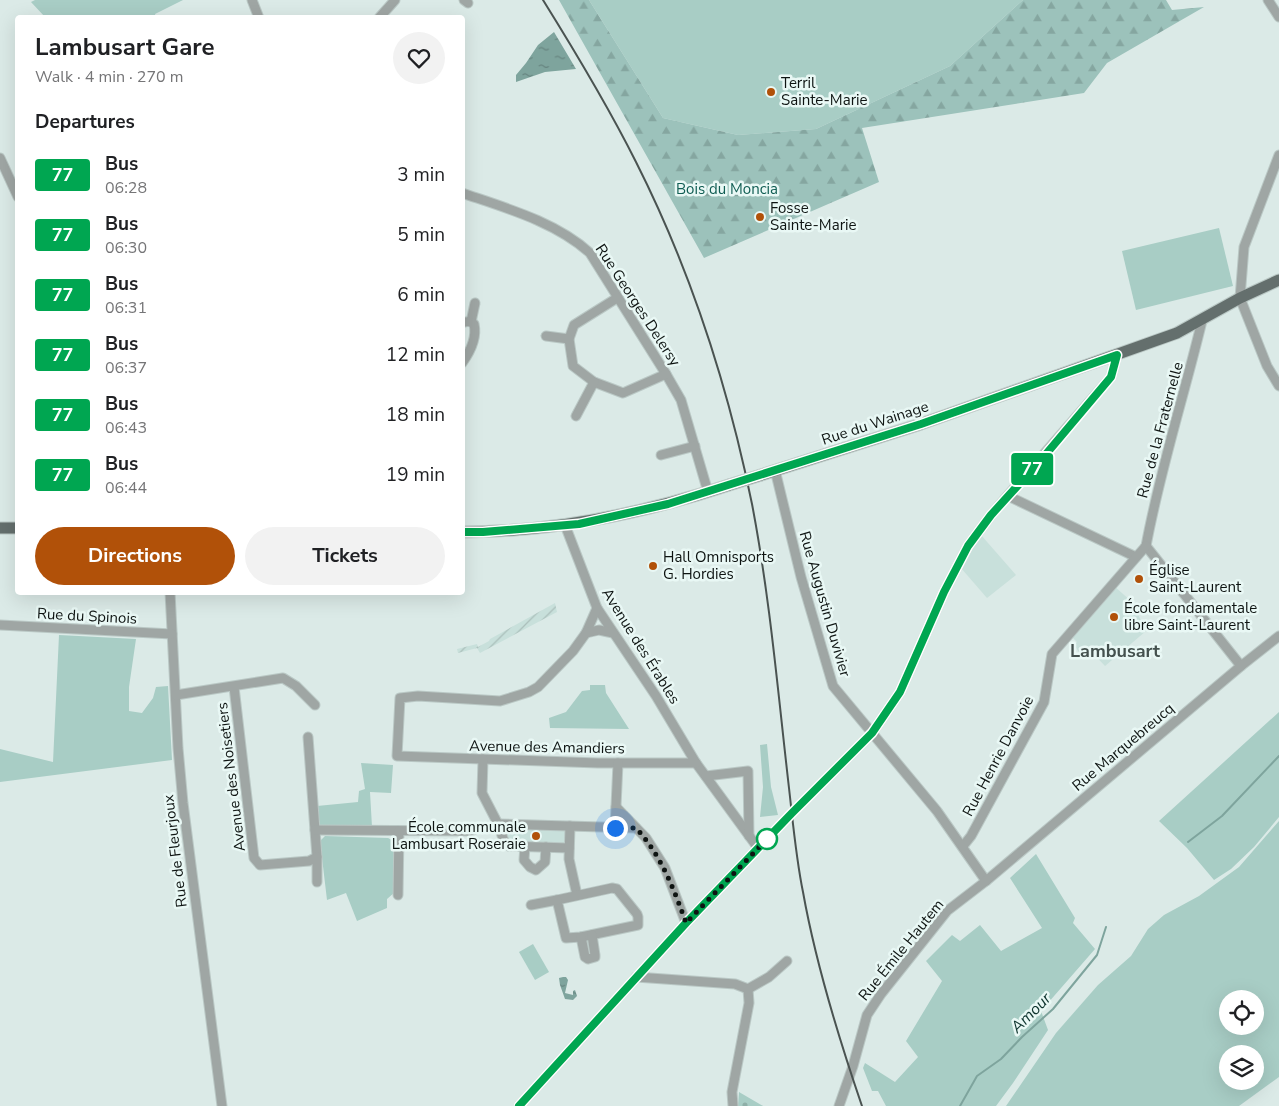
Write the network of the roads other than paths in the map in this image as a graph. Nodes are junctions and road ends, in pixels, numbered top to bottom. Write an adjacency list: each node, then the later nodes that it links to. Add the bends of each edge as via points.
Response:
1 (252, 0): 4 (street)
2 (395, 0): 5 (street)
3 (1268, 0): 6 (street)
4 (258, 15)
5 (382, 15)
6 (1279, 17)
7 (1279, 156): 13 (street, via 1244,247)
8 (0, 158): 9 (street)
9 (15, 190)
10 (465, 195): 12 (street, Rue Georges Delersy, via 540,222 578,242 590,253)
11 (1279, 280): 13 (main road, Rue du Wainage)
12 (617, 298): 18 (street, via 574,324); 21 (street, Rue Georges Delersy)
13 (1240, 298): 15 (main road, Rue du Wainage); 23 (street, via 1267,366)
14 (475, 303): 16 (street)
15 (1202, 321): 19 (main road, Rue du Wainage); 34 (street, Rue de la Fraternelle)
16 (467, 323): 20 (street, via 474,327 474,336)
17 (546, 336): 18 (street)
18 (569, 338): 22 (street, via 573,366)
19 (1117, 355): 27 (main road, Rue du Wainage, via 921,424); 29 (street, via 1111,377)
20 (465, 358)
21 (666, 374): 22 (street, via 623,393); 25 (street, Rue Georges Delersy, via 681,400)
22 (594, 382): 24 (street)
23 (1279, 386)
24 (576, 416)
25 (696, 446): 26 (street); 28 (street, Rue Georges Delersy)
26 (661, 455)
27 (775, 470): 28 (main road, Rue du Wainage, bridge); 47 (street, Rue Augustin Duvivier, via 801,577 833,686)
28 (708, 492): 30 (main road, Rue du Wainage, via 592,522)
29 (1008, 496): 35 (street); 47 (street, via 962,555 900,692)
30 (565, 525): 33 (main road, Rue du Wainage); 37 (street, Avenue des Érables)
31 (0, 528): 32 (main road)
32 (15, 528)
33 (465, 532)
34 (1146, 546): 35 (street, Rue Henrie Danvoie); 43 (street)
35 (1136, 558): 63 (street, Rue Henrie Danvoie, via 1052,654 1044,702)
36 (170, 595): 41 (street, Rue de Fleurjoux)
37 (597, 608): 39 (street); 40 (street, Avenue des Érables)
38 (0, 625): 41 (street, Rue du Spinois)
39 (586, 633): 40 (street, via 599,630); 49 (street, Avenue des Amandiers, via 538,688 529,692 500,701 418,696 400,698 397,756)
40 (614, 633): 50 (street, Avenue des Érables)
41 (172, 634): 45 (street, Rue de Fleurjoux)
42 (1279, 636): 43 (street, Rue Marquebreucq)
43 (1241, 666): 69 (street, Rue Marquebreucq)
44 (234, 686): 45 (street, Avenue des Noisetiers); 46 (street, Avenue des Noisetiers, via 283,678); 67 (street, Avenue des Noisetiers, via 254,858 260,865 309,861)
45 (176, 695): 80 (street, Rue de Fleurjoux, via 183,804)
46 (315, 705)
47 (872, 733): 63 (street, Rue Augustin Duvivier); 66 (street)
48 (308, 737): 59 (street)
49 (483, 759): 51 (street, Avenue des Amandiers); 54 (street, via 482,793)
50 (696, 762): 51 (street, Avenue des Amandiers); 52 (street, Avenue des Érables)
51 (618, 763): 53 (street)
52 (706, 776): 61 (street, Avenue des Érables); 61 (street, via 748,771)
53 (616, 807): 57 (street); 58 (street)
54 (498, 824): 55 (street); 62 (street, via 505,844)
55 (570, 826): 57 (street); 65 (street)
56 (477, 828): 60 (street, via 472,831)
57 (615, 828): 58 (street)
58 (636, 828): 74 (street, via 665,868)
59 (315, 830): 60 (street); 67 (street)
60 (399, 831): 70 (street)
61 (749, 836): 66 (street, Avenue des Érables)
62 (525, 846): 64 (street); 64 (street, via 524,860 536,870 545,862)
63 (963, 846): 69 (street, Rue Augustin Duvivier)
64 (546, 847): 65 (street)
65 (569, 848): 71 (street)
66 (758, 848): 74 (street)
67 (317, 856): 68 (street)
68 (317, 882)
69 (986, 882): 83 (street, Rue Émile Hautem, via 947,911 876,1001 867,1015)
70 (398, 895)
71 (577, 895): 72 (street); 75 (street, via 615,888 638,917 638,926)
72 (557, 900): 73 (street); 76 (street, via 565,935 571,939)
73 (531, 905)
74 (686, 923): 78 (street)
75 (592, 935): 76 (street); 76 (street, via 595,957 588,959)
76 (581, 937)
77 (787, 961): 79 (street)
78 (636, 977): 79 (street, via 735,984); 81 (street)
79 (748, 989): 82 (street, via 749,1003 732,1092)
80 (222, 1106)
81 (519, 1106)
82 (733, 1106)
83 (839, 1106)

